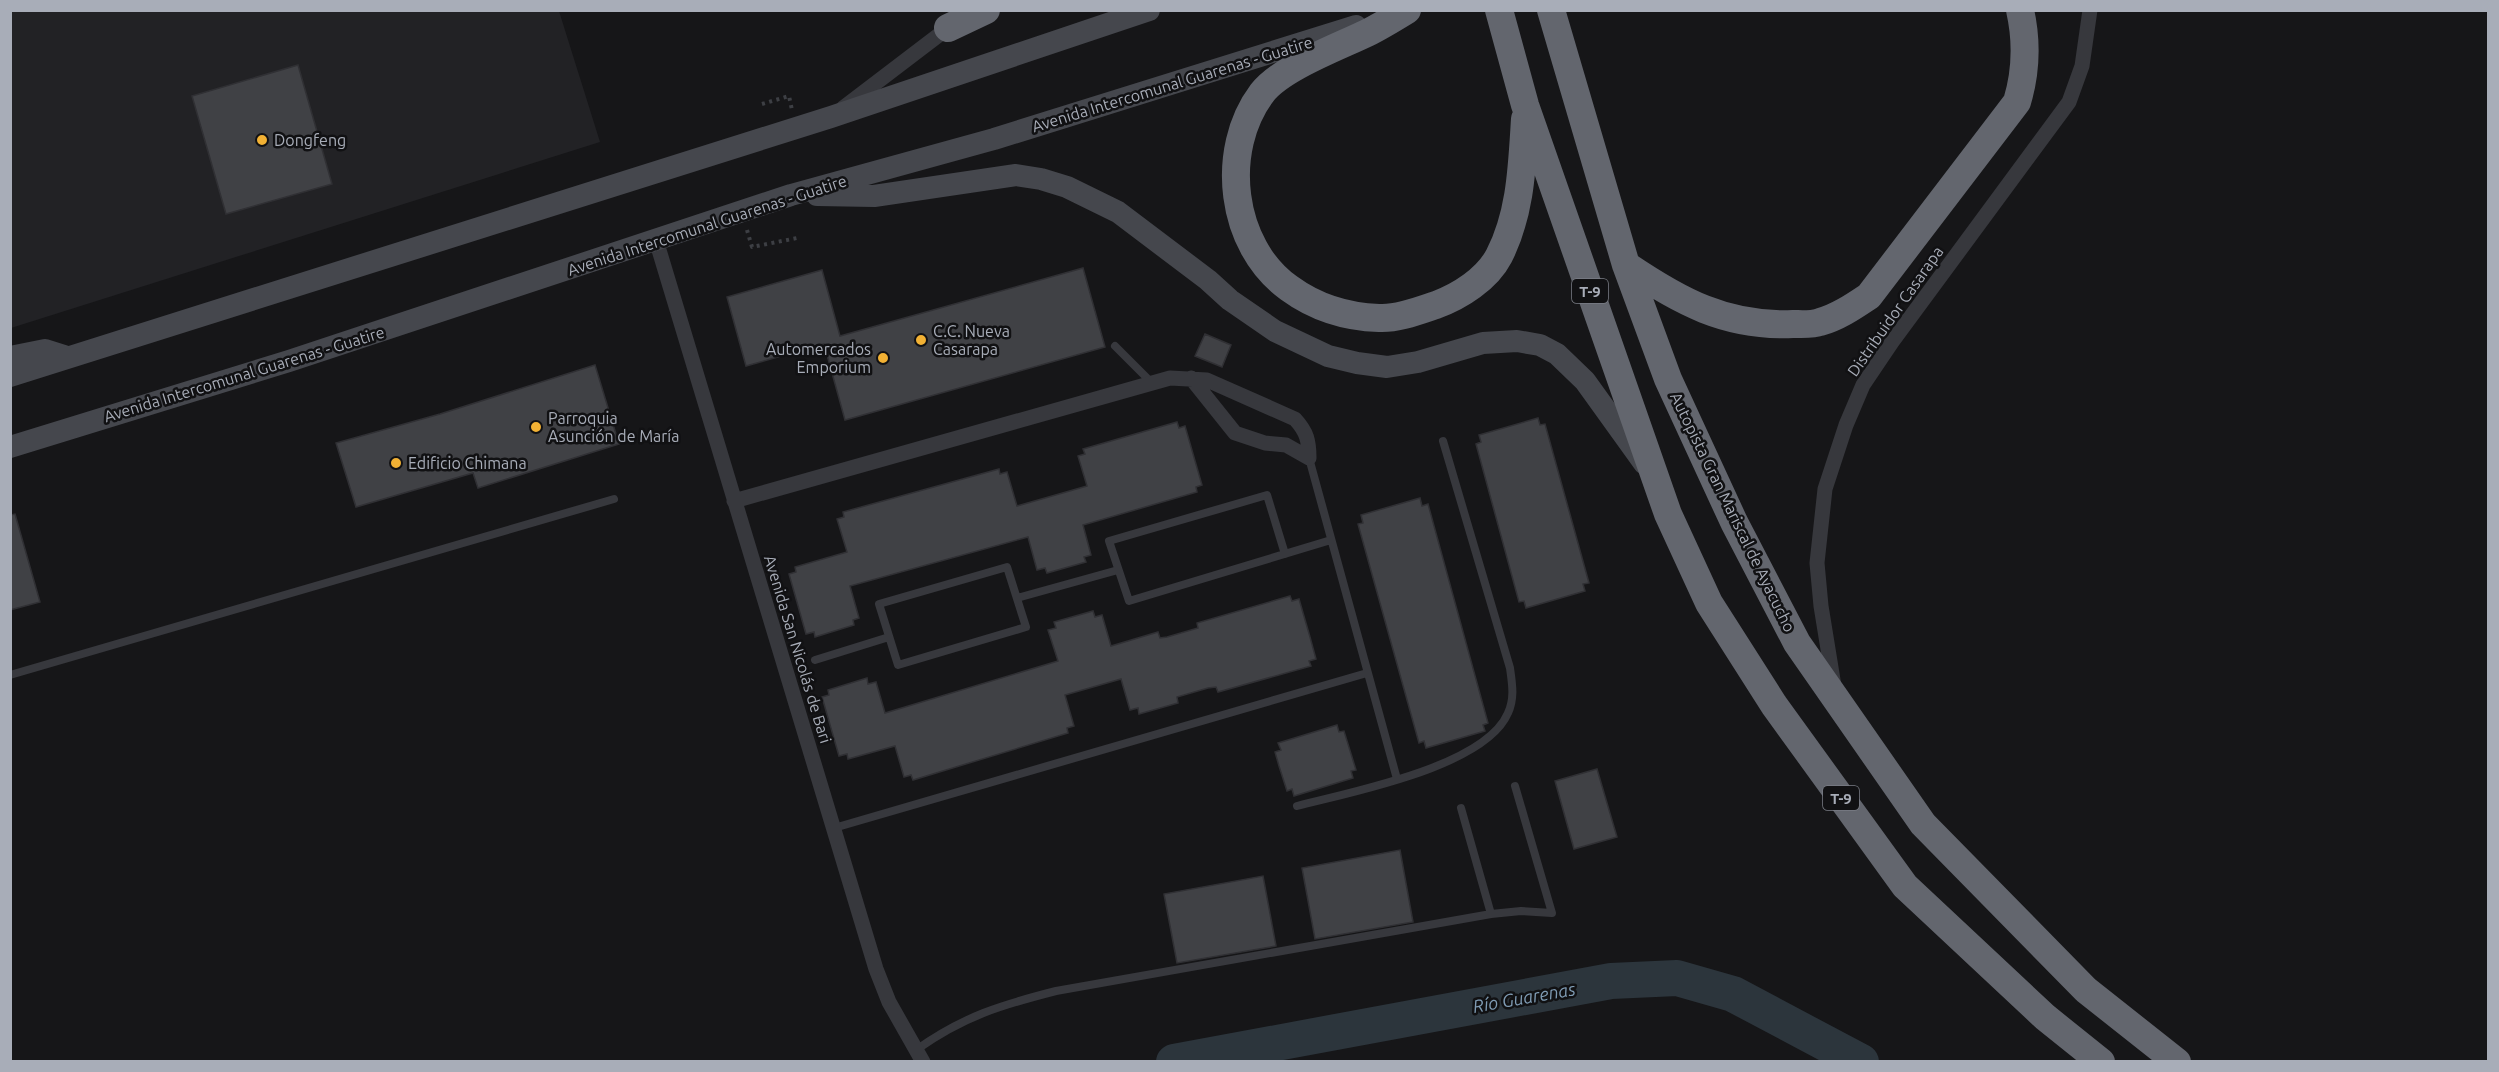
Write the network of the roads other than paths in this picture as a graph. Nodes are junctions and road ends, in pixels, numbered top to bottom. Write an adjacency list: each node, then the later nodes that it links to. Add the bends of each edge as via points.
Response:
1 (986, 10): 7 (highway)
2 (1149, 10): 10 (main road)
3 (1406, 10): 9 (highway, via 1288,71 1263,91 1248,115 1234,170 1236,195 1254,246 1288,288 1333,311 1380,318 1420,311 1470,287 1488,272 1514,219 1521,187); 11 (main road, Avenida Intercomunal Guarenas - Guatire, via 994,139)
4 (2020, 10): 13 (highway, via 2024,80 2017,102 1869,296 1846,311 1818,323 1779,325 1738,320 1702,311 1663,291)
5 (2090, 10): 34 (street, Distribuidor Casarapa, via 2082,66 2069,102 1892,342 1863,385 1846,425 1825,489 1817,563)
6 (1552, 15): 13 (highway, Autopista Gran Mariscal de Ayacucho / T-9)
7 (951, 19): 10 (street)
8 (1502, 23): 9 (highway, T-9)
9 (1525, 105): 23 (highway, T-9)
10 (831, 117): 16 (main road)
11 (791, 195): 12 (main road, Avenida Intercomunal Guarenas - Guatire); 23 (main road, via 874,196 1016,175 1067,187 1118,212 1275,331 1328,356 1387,367 1483,343 1517,341 1540,345 1557,354 1586,381)
12 (656, 240): 21 (main road, Avenida Intercomunal Guarenas - Guatire, via 289,362); 25 (street, Avenida San Nicolás de Bari)
13 (1626, 265): 34 (highway, Autopista Gran Mariscal de Ayacucho / T-9, via 1668,379 1734,522 1797,642)
14 (1115, 346): 19 (lane)
15 (10, 357): 16 (main road, via 45,350)
16 (68, 358): 17 (main road)
17 (10, 376)
18 (1191, 378): 19 (street); 22 (street, via 1235,433 1286,445); 22 (street, via 1207,380 1295,419 1309,440)
19 (1151, 382): 25 (street)
20 (1443, 441): 35 (lane, via 1510,668 1513,693 1508,714 1490,737 1453,759)
21 (10, 447)
22 (1309, 458): 26 (lane)
23 (1655, 477): 42 (highway, T-9, via 1709,603 1774,705 1905,886 2044,1017)
24 (614, 499): 33 (lane)
25 (735, 501): 39 (street, Avenida San Nicolás de Bari)
26 (1331, 540): 27 (lane); 32 (lane)
27 (1285, 554): 28 (lane, via 1130,601); 28 (lane, via 1268,495 1109,541)
28 (1118, 570): 29 (lane)
29 (1017, 598): 30 (lane, via 1026,627 898,665); 30 (lane, via 1007,567 879,604)
30 (890, 637): 31 (lane)
31 (815, 660)
32 (1367, 673): 35 (lane); 39 (lane)
33 (10, 675)
34 (1836, 698): 43 (highway, Autopista Gran Mariscal de Ayacucho / T-9, via 1923,824 2086,990)
35 (1397, 779): 37 (lane)
36 (1515, 786): 40 (lane, via 1552,913)
37 (1297, 806)
38 (1461, 808): 40 (lane)
39 (834, 828): 41 (street, Avenida San Nicolás de Bari, via 876,969 889,1002)
40 (1491, 914): 41 (lane, via 1056,991 999,1006 945,1029)
41 (920, 1056)
42 (2102, 1062)
43 (2177, 1062)

